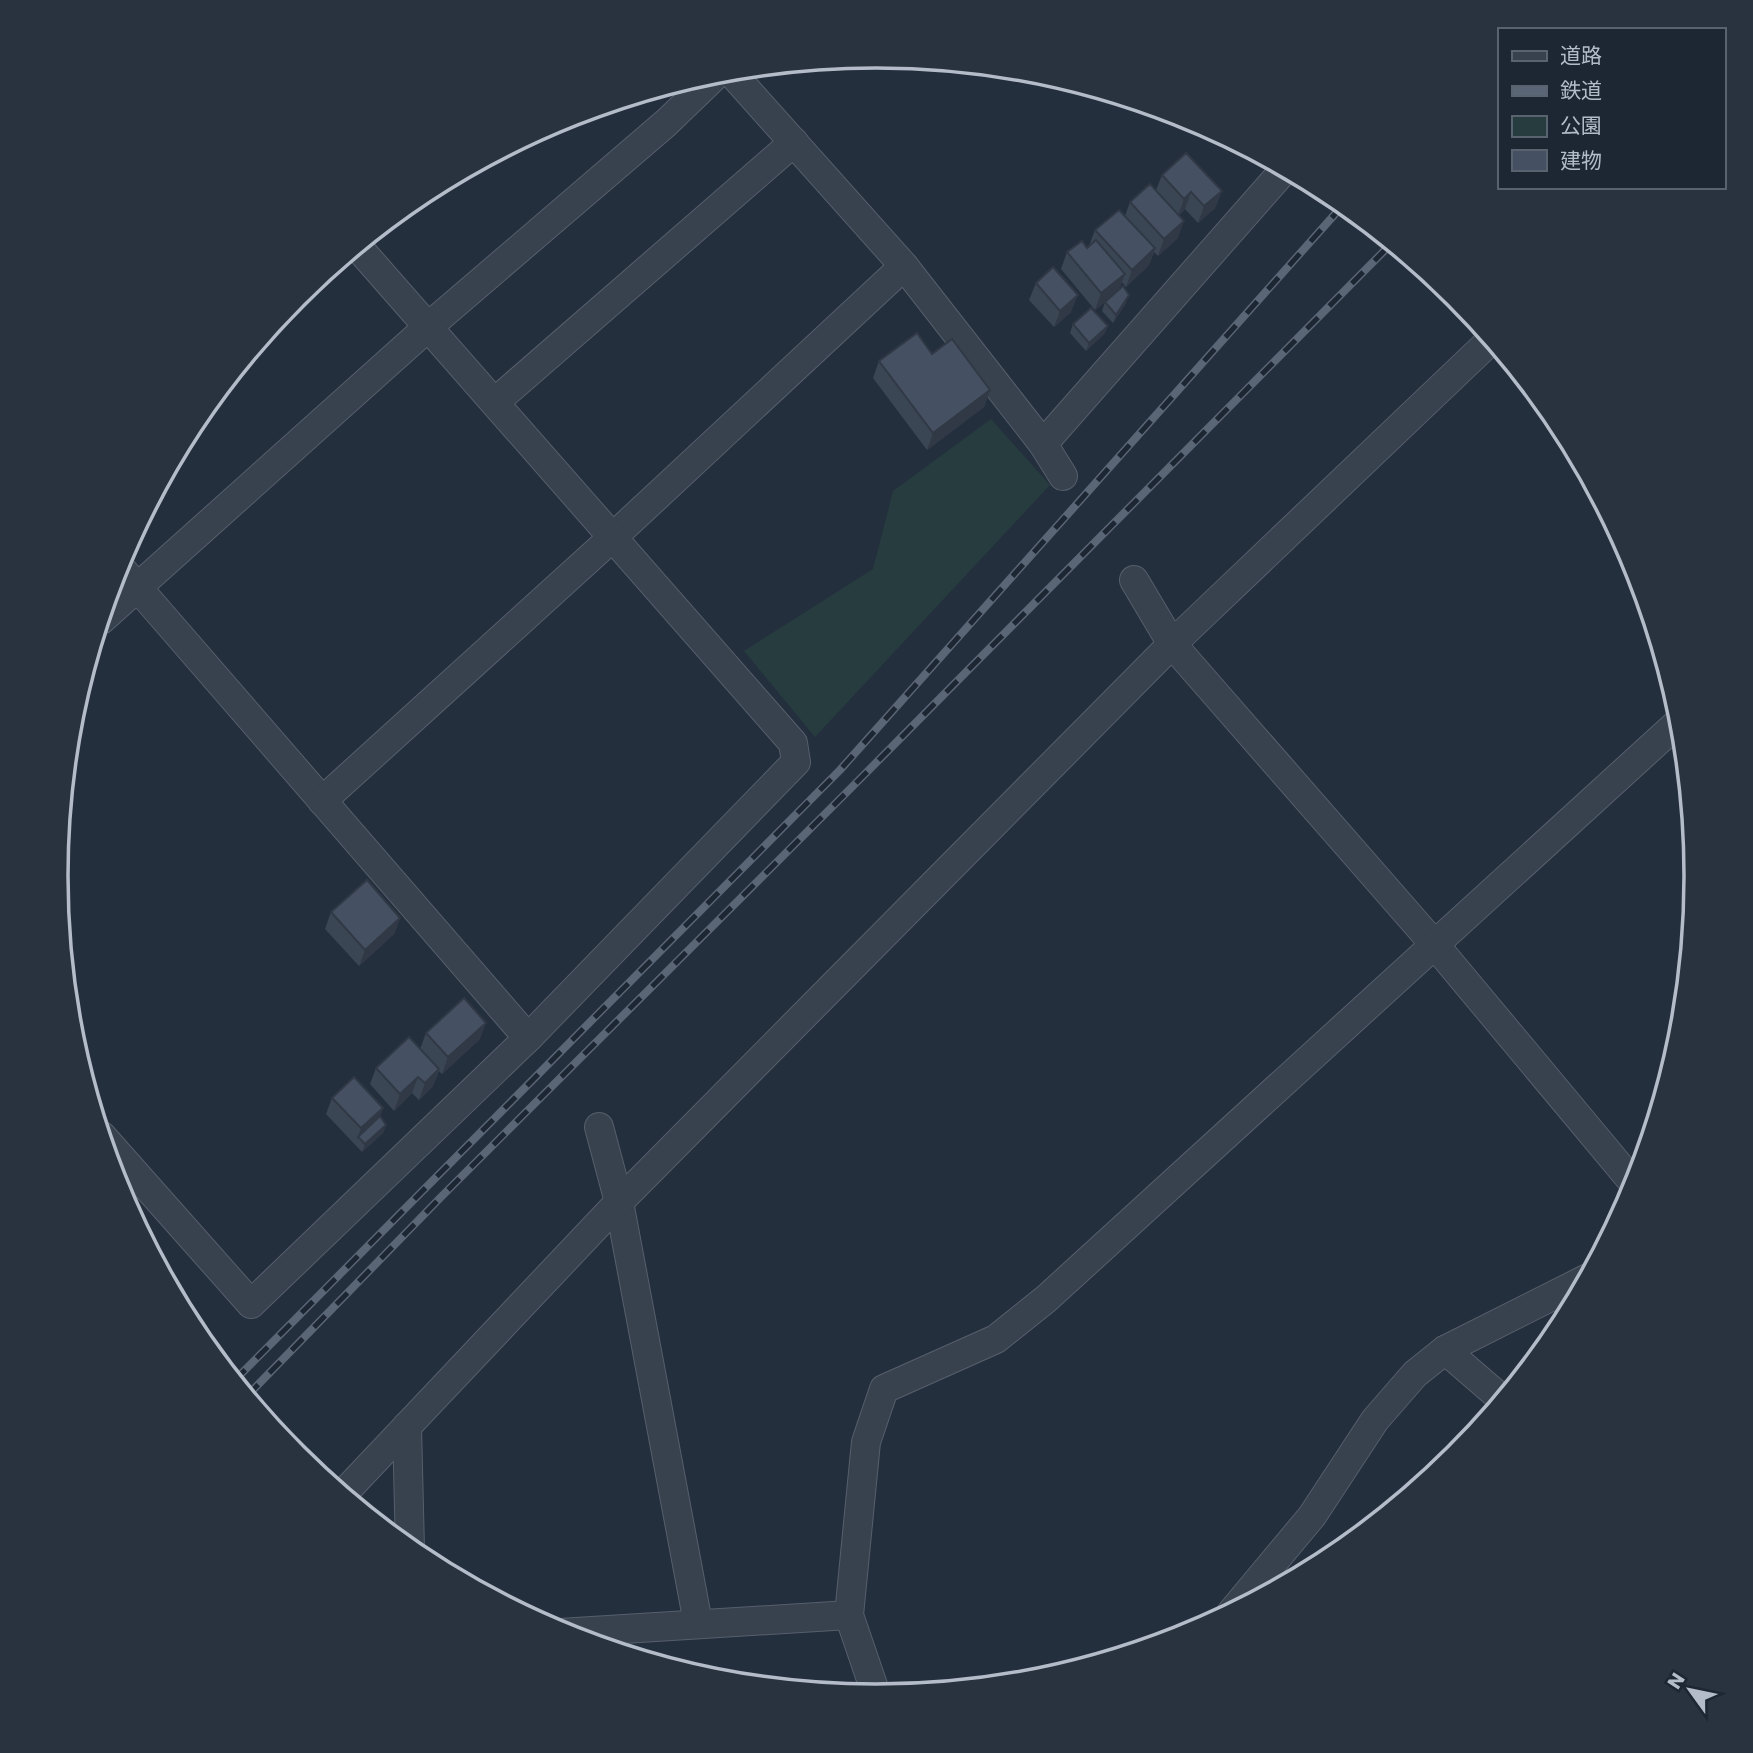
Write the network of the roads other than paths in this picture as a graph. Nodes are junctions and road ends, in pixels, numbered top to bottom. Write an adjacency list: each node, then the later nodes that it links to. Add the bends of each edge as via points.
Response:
1 (738, 81): 3 (street)
2 (703, 88): 7 (street)
3 (794, 142): 6 (street); 9 (street)
4 (1279, 176): 10 (street)
5 (364, 252): 7 (street)
6 (904, 266): 10 (street); 12 (street)
7 (428, 327): 9 (street); 15 (street)
8 (1485, 345): 17 (street)
9 (495, 402): 12 (street)
10 (1043, 444): 11 (street)
11 (1063, 475)
12 (613, 537): 19 (street); 21 (street, via 793,743 796,762)
13 (127, 576): 15 (street)
14 (1134, 580): 17 (street)
15 (137, 588): 16 (street); 19 (street)
16 (114, 608)
17 (1172, 644): 20 (street); 25 (street)
18 (1671, 729): 20 (street)
19 (322, 800): 21 (street)
20 (1435, 945): 24 (street); 33 (street, via 1046,1299 996,1339 884,1389 866,1442)
21 (528, 1038): 23 (street, via 251,1304)
22 (599, 1127): 25 (street)
23 (118, 1154)
24 (1627, 1175)
25 (619, 1202): 29 (street); 34 (street)
26 (1573, 1285): 27 (street)
27 (1445, 1350): 28 (street); 32 (street, via 1415,1374 1375,1420 1312,1516)
28 (1496, 1394)
29 (407, 1426): 30 (street); 31 (street)
30 (348, 1488)
31 (410, 1537)
32 (1247, 1594)
33 (849, 1615): 34 (street); 36 (street)
34 (698, 1623): 35 (street)
35 (588, 1631)
36 (873, 1685)

